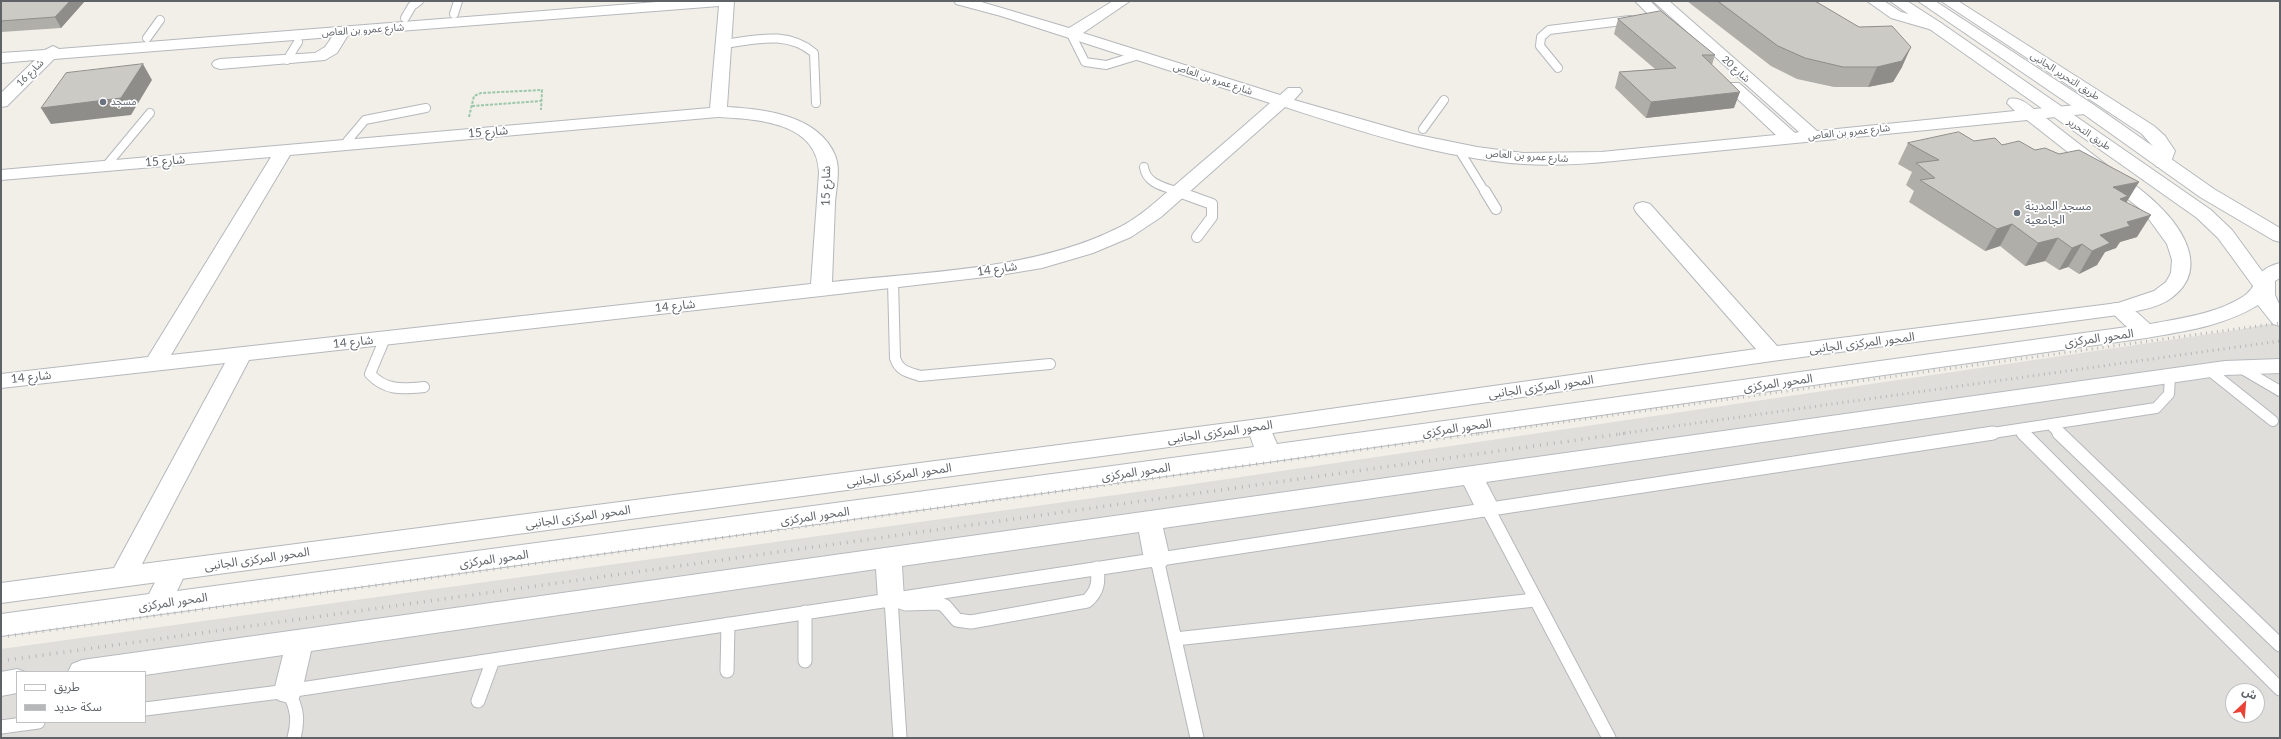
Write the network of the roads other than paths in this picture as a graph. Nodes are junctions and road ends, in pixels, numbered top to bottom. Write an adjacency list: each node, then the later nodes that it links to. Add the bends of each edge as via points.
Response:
1 (419, 1): 16 (lane)
2 (616, 1): 14 (street, شارع عمرو بن العاص)
3 (726, 1): 12 (street, شارع عمرو بن العاص); 24 (street)
4 (961, 1): 20 (street, شارع عمرو بن العاص)
5 (1003, 1): 20 (street, شارع عمرو بن العاص)
6 (1123, 1): 20 (street)
7 (1642, 1): 15 (street, شارع 20)
8 (1874, 1): 19 (street, via 1896,15)
9 (1897, 1): 19 (street, طريق التحرير)
10 (1925, 1): 33 (street, طريق التحرير)
11 (1948, 1): 51 (street, طريق التحرير الجانبى, via 2148,130 2166,151)
12 (678, 3): 13 (street, شارع عمرو بن العاص)
13 (659, 4): 21 (street, شارع عمرو بن العاص)
14 (456, 7): 16 (street, شارع عمرو بن العاص)
15 (1657, 12): 43 (street, شارع 20); 44 (street, شارع 20)
16 (404, 18): 22 (street, شارع عمرو بن العاص)
17 (160, 20): 22 (lane)
18 (1635, 20): 31 (lane, via 1549,30 1541,37 1540,46)
19 (1936, 26): 37 (street, طريق التحرير)
20 (1077, 30): 27 (street, شارع عمرو بن العاص); 27 (lane, via 1085,62 1107,67); 32 (street, شارع عمرو بن العاص)
21 (343, 31): 26 (street, شارع عمرو بن العاص); 29 (street, via 332,50 326,54)
22 (148, 38): 26 (street, شارع عمرو بن العاص)
23 (298, 42): 29 (lane)
24 (723, 44): 36 (lane, via 782,39 797,41 806,46 814,53); 41 (street)
25 (1, 49): 26 (street, شارع عمرو بن العاص)
26 (54, 49): 28 (street, شارع عمرو بن العاص); 35 (street, شارع 16)
27 (1139, 55): 32 (street, شارع عمرو بن العاص)
28 (1, 58)
29 (287, 60): 30 (street)
30 (220, 64)
31 (1558, 68)
32 (1288, 96): 45 (street, شارع عمرو بن العاص); 50 (street, شارع عمرو بن العاص); 55 (street, شارع 14)
33 (2071, 97): 37 (street, شارع عمرو بن العاص); 39 (street, طريق التحرير)
34 (1444, 100): 45 (lane)
35 (1, 102)
36 (816, 103)
37 (2028, 105): 40 (street, طريق التحرير); 43 (street, شارع عمرو بن العاص); 46 (street, شارع عمرو بن العاص); 64 (street, المحور المركزى الجانبى, via 2150,207 2167,226 2178,247 2182,264 2180,278 2171,290 2156,300)
38 (426, 108): 48 (lane, via 365,120)
39 (2088, 109): 40 (street); 51 (street, طريق التحرير)
40 (2056, 111): 62 (street, طريق التحرير, via 2204,214 2225,234)
41 (718, 112): 48 (street, شارع 15); 63 (street, شارع 15, via 750,113 777,119 800,128 816,141 826,155 828,175)
42 (150, 113): 52 (lane)
43 (1799, 124): 44 (street, شارع عمرو بن العاص); 46 (street, شارع 20)
44 (1777, 126): 45 (street, شارع عمرو بن العاص, via 1570,147 1470,140); 47 (street, شارع 20)
45 (1423, 129)
46 (1813, 136): 47 (street, شارع عمرو بن العاص)
47 (1790, 138): 50 (street, شارع عمرو بن العاص, via 1572,160 1512,158)
48 (344, 145): 49 (street, شارع 15)
49 (284, 150): 52 (street, شارع 15); 70 (street)
50 (1459, 150): 57 (lane)
51 (2163, 163): 58 (street, طريق التحرير, via 2240,214)
52 (106, 166): 54 (street, شارع 15)
53 (1144, 167): 55 (lane, via 1145,175 1152,182)
54 (1, 175)
55 (1179, 192): 59 (lane, via 1212,204 1215,209); 61 (street, شارع 14, via 1124,233 1086,250 1008,268)
56 (1643, 208): 69 (street)
57 (1496, 209)
58 (2280, 236)
59 (1197, 238)
60 (2280, 269): 62 (street, المحور المركزى, via 2266,278)
61 (893, 282): 63 (street, شارع 14); 71 (lane, via 895,358 902,370 915,375 931,376)
62 (2263, 289): 65 (street, طريق التحرير, via 2267,303); 66 (street, المحور المركزى, via 2253,300 2227,314 2191,324)
63 (821, 290): 67 (street, شارع 14)
64 (2118, 310): 66 (street); 69 (street, المحور المركزى الجانبى)
65 (2280, 318)
66 (2146, 331): 83 (street, المحور المركزى)
67 (385, 338): 68 (street, شارع 14); 77 (lane, via 370,374 379,384 399,389)
68 (241, 354): 70 (street, شارع 14); 91 (street)
69 (1772, 354): 81 (street, المحور المركزى الجانبى)
70 (155, 364): 76 (street, شارع 14)
71 (1050, 364)
72 (2280, 366): 73 (street)
73 (2238, 367): 74 (street); 78 (lane)
74 (2210, 370): 75 (street); 79 (lane)
75 (2170, 375): 80 (lane, via 2170,396 2156,408); 84 (street)
76 (1, 381)
77 (424, 387)
78 (2280, 391)
79 (2273, 421)
80 (2051, 425): 82 (lane); 101 (lane)
81 (1259, 427): 83 (street); 90 (street, المحور المركزى الجانبى)
82 (2019, 429): 85 (lane); 108 (lane)
83 (1268, 454): 95 (street, المحور المركزى)
84 (1471, 475): 85 (street); 86 (street)
85 (1488, 509): 88 (lane); 94 (lane)
86 (1149, 520): 87 (street); 88 (street)
87 (888, 557): 93 (street); 100 (street)
88 (1157, 559): 89 (lane); 99 (lane)
89 (1097, 568): 93 (lane); 93 (lane, via 1099,588 1087,601 971,622 957,620 939,603 906,604)
90 (174, 570): 91 (street, المحور المركزى الجانبى); 95 (street)
91 (122, 578): 92 (street, المحور المركزى الجانبى)
92 (1, 593)
93 (891, 599): 96 (lane); 115 (lane)
94 (1534, 600): 99 (lane); 117 (lane)
95 (157, 605): 98 (street, المحور المركزى)
96 (805, 612): 97 (lane); 103 (lane)
97 (728, 624): 102 (lane); 105 (lane)
98 (1, 625)
99 (1175, 639): 116 (lane)
100 (300, 641): 104 (street); 109 (street)
101 (2280, 645)
102 (493, 660): 109 (lane); 110 (lane)
103 (805, 661)
104 (89, 671)
105 (727, 671)
106 (16, 681): 107 (street)
107 (1, 684)
108 (2280, 689)
109 (288, 691): 111 (lane); 114 (lane, via 296,707 298,723)
110 (478, 701)
111 (146, 709)
112 (31, 723): 113 (lane)
113 (1, 727)
114 (294, 738)
115 (900, 738)
116 (1197, 738)
117 (1609, 738)

